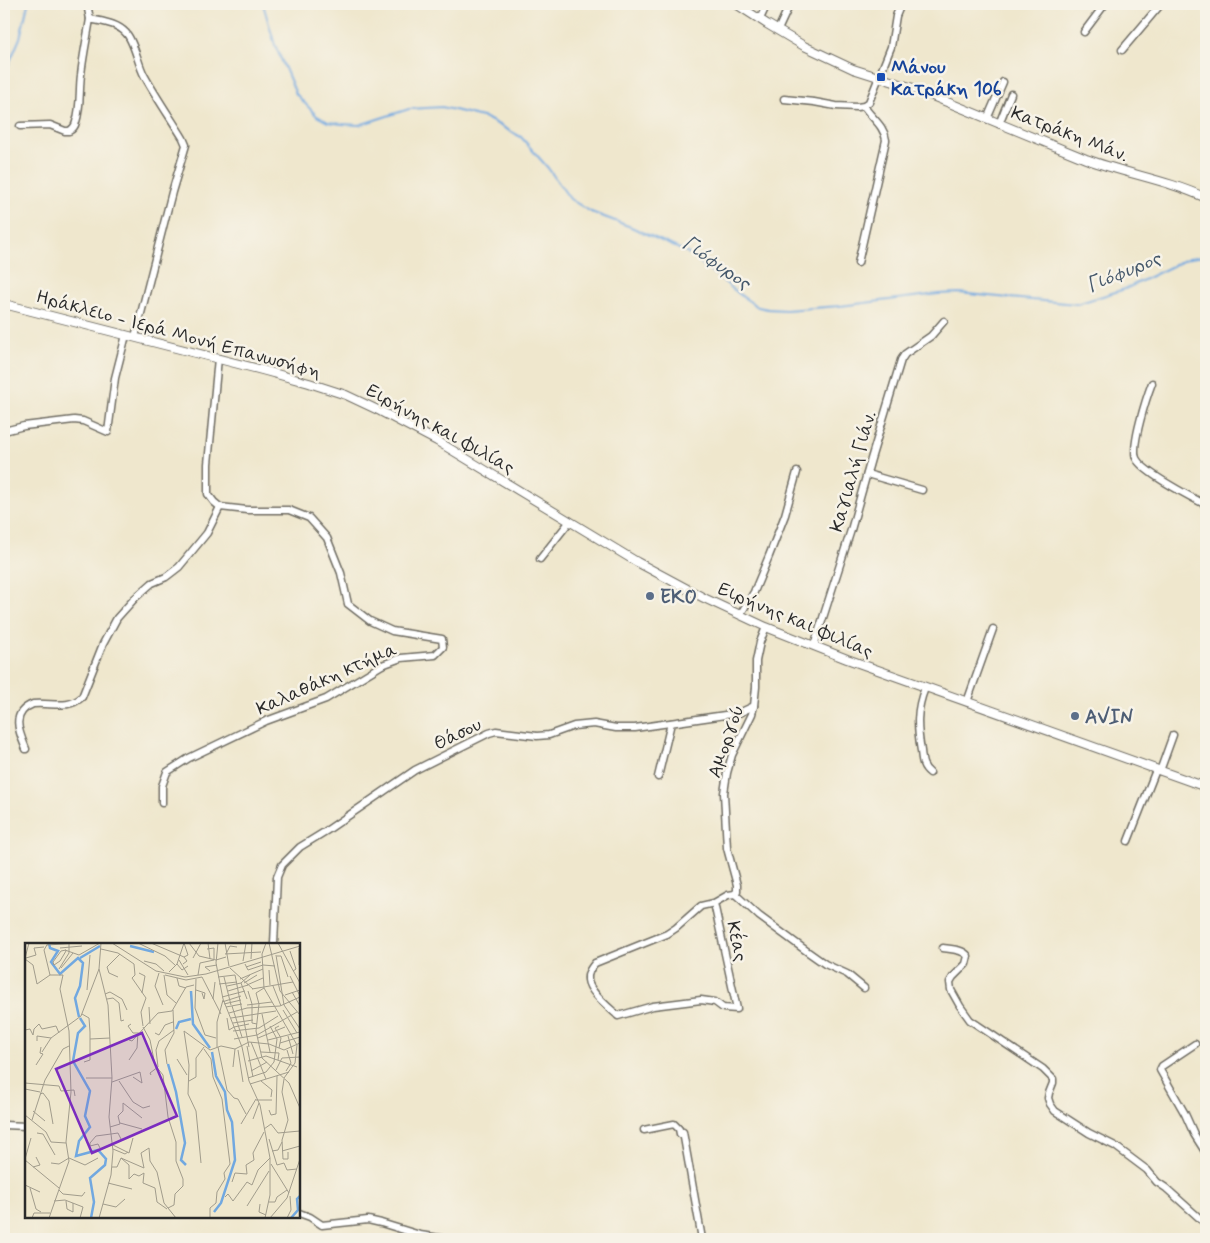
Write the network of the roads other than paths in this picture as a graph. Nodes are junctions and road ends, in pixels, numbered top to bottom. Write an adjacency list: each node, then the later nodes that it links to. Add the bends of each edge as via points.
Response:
1 (87, 4): 8 (street)
2 (736, 4): 9 (street, Κατράκη Μάν.)
3 (767, 4): 9 (street)
4 (790, 4): 10 (street)
5 (901, 4): 13 (street, via 890,48)
6 (1106, 4): 11 (street)
7 (1161, 4): 12 (street)
8 (90, 19): 20 (street, via 80,76 78,116 73,129 64,131 50,125); 26 (street, via 114,24 128,34 144,75 186,145)
9 (760, 19): 10 (street, Κατράκη Μάν.)
10 (778, 30): 13 (street, Κατράκη Μάν., via 831,59)
11 (1084, 32)
12 (1122, 50)
13 (878, 78): 17 (street, via 869,102); 18 (street, Κατράκη Μάν., via 913,88)
14 (1003, 82): 18 (street)
15 (1012, 94): 19 (street)
16 (784, 99): 17 (street)
17 (864, 106): 22 (street, via 884,130 886,140)
18 (987, 119): 19 (street, Κατράκη Μάν.)
19 (998, 124): 21 (street, Κατράκη Μάν., via 1086,160 1171,184)
20 (20, 126)
21 (1206, 198)
22 (858, 263)
23 (4, 304): 25 (street, Ηράκλειο - Ιερά Μονή Επανωσήφη)
24 (944, 320): 32 (street, Καγιαλή Γιάν., via 931,336 901,360)
25 (126, 335): 26 (street, Ηράκλειο - Ιερά Μονή Επανωσήφη); 30 (street, via 114,378 108,432 74,420)
26 (135, 337): 27 (street, Ηράκλειο - Ιερά Μονή Επανωσήφη)
27 (218, 358): 29 (street, Ηράκλειο - Ιερά Μονή Επανωσήφη); 35 (street, via 208,494)
28 (1152, 382): 34 (street, via 1137,435 1136,457 1150,472)
29 (346, 395): 36 (street, Ειρήνης και Φιλίας, via 417,430)
30 (4, 431)
31 (797, 472): 38 (street, via 769,556)
32 (867, 474): 33 (street); 41 (street, Καγιαλή Γιάν.)
33 (922, 490)
34 (1206, 505)
35 (220, 506): 47 (street, via 207,533 179,567 166,578 152,583 117,618 82,697 70,704 33,704 21,713 17,723); 52 (street, Καλαθάκη κτήμα, via 289,510 309,518 327,538 348,604 370,621 392,631 442,639 443,647 435,655 401,658 382,665 326,699 266,721 189,758 167,772 162,786)
36 (570, 521): 37 (street); 38 (street, Ειρήνης και Φιλίας, via 668,579)
37 (540, 559)
38 (740, 615): 39 (street, Ειρήνης και Φιλίας)
39 (766, 626): 41 (street, Ειρήνης και Φιλίας); 44 (street, Αμοργού, via 756,661)
40 (993, 629): 43 (street)
41 (814, 646): 42 (street, Ειρήνης και Φιλίας)
42 (925, 688): 43 (street, Ειρήνης και Φιλίας); 49 (street, via 917,729 924,767)
43 (967, 702): 48 (street, Ειρήνης και Φιλίας)
44 (754, 706): 45 (street, Θάσου, via 739,713); 54 (street, Αμοργού, via 732,755 724,793 727,848 738,885)
45 (672, 723): 50 (street); 56 (street, Θάσου, via 635,728 594,724 536,736 496,731 415,770 300,847 282,865 277,877)
46 (1173, 735): 48 (street)
47 (26, 749)
48 (1158, 770): 51 (street, Ειρήνης και Φιλίας); 53 (street)
49 (930, 773)
50 (658, 777)
51 (1206, 788)
52 (162, 803)
53 (1128, 841)
54 (735, 894): 55 (street, Κέας); 58 (street, via 808,952 847,974)
55 (714, 903): 55 (street, Κέας, via 701,906 667,934 595,963 587,979 590,988 618,1016 653,1006 701,1000 714,1002 723,1008 738,1009)
56 (274, 943)
57 (943, 948): 65 (street, via 966,952 968,956 966,964 950,982 960,1006 970,1020 1053,1079 1048,1098 1055,1111 1115,1146 1147,1170)
58 (864, 988)
59 (1195, 1044): 63 (street, via 1160,1070)
60 (4, 1125): 61 (street)
61 (25, 1126)
62 (644, 1130): 67 (street, via 674,1124 680,1134 683,1132)
63 (1206, 1153)
64 (300, 1213): 66 (street, via 322,1224 368,1220)
65 (1206, 1224)
66 (446, 1239)
67 (702, 1239)

